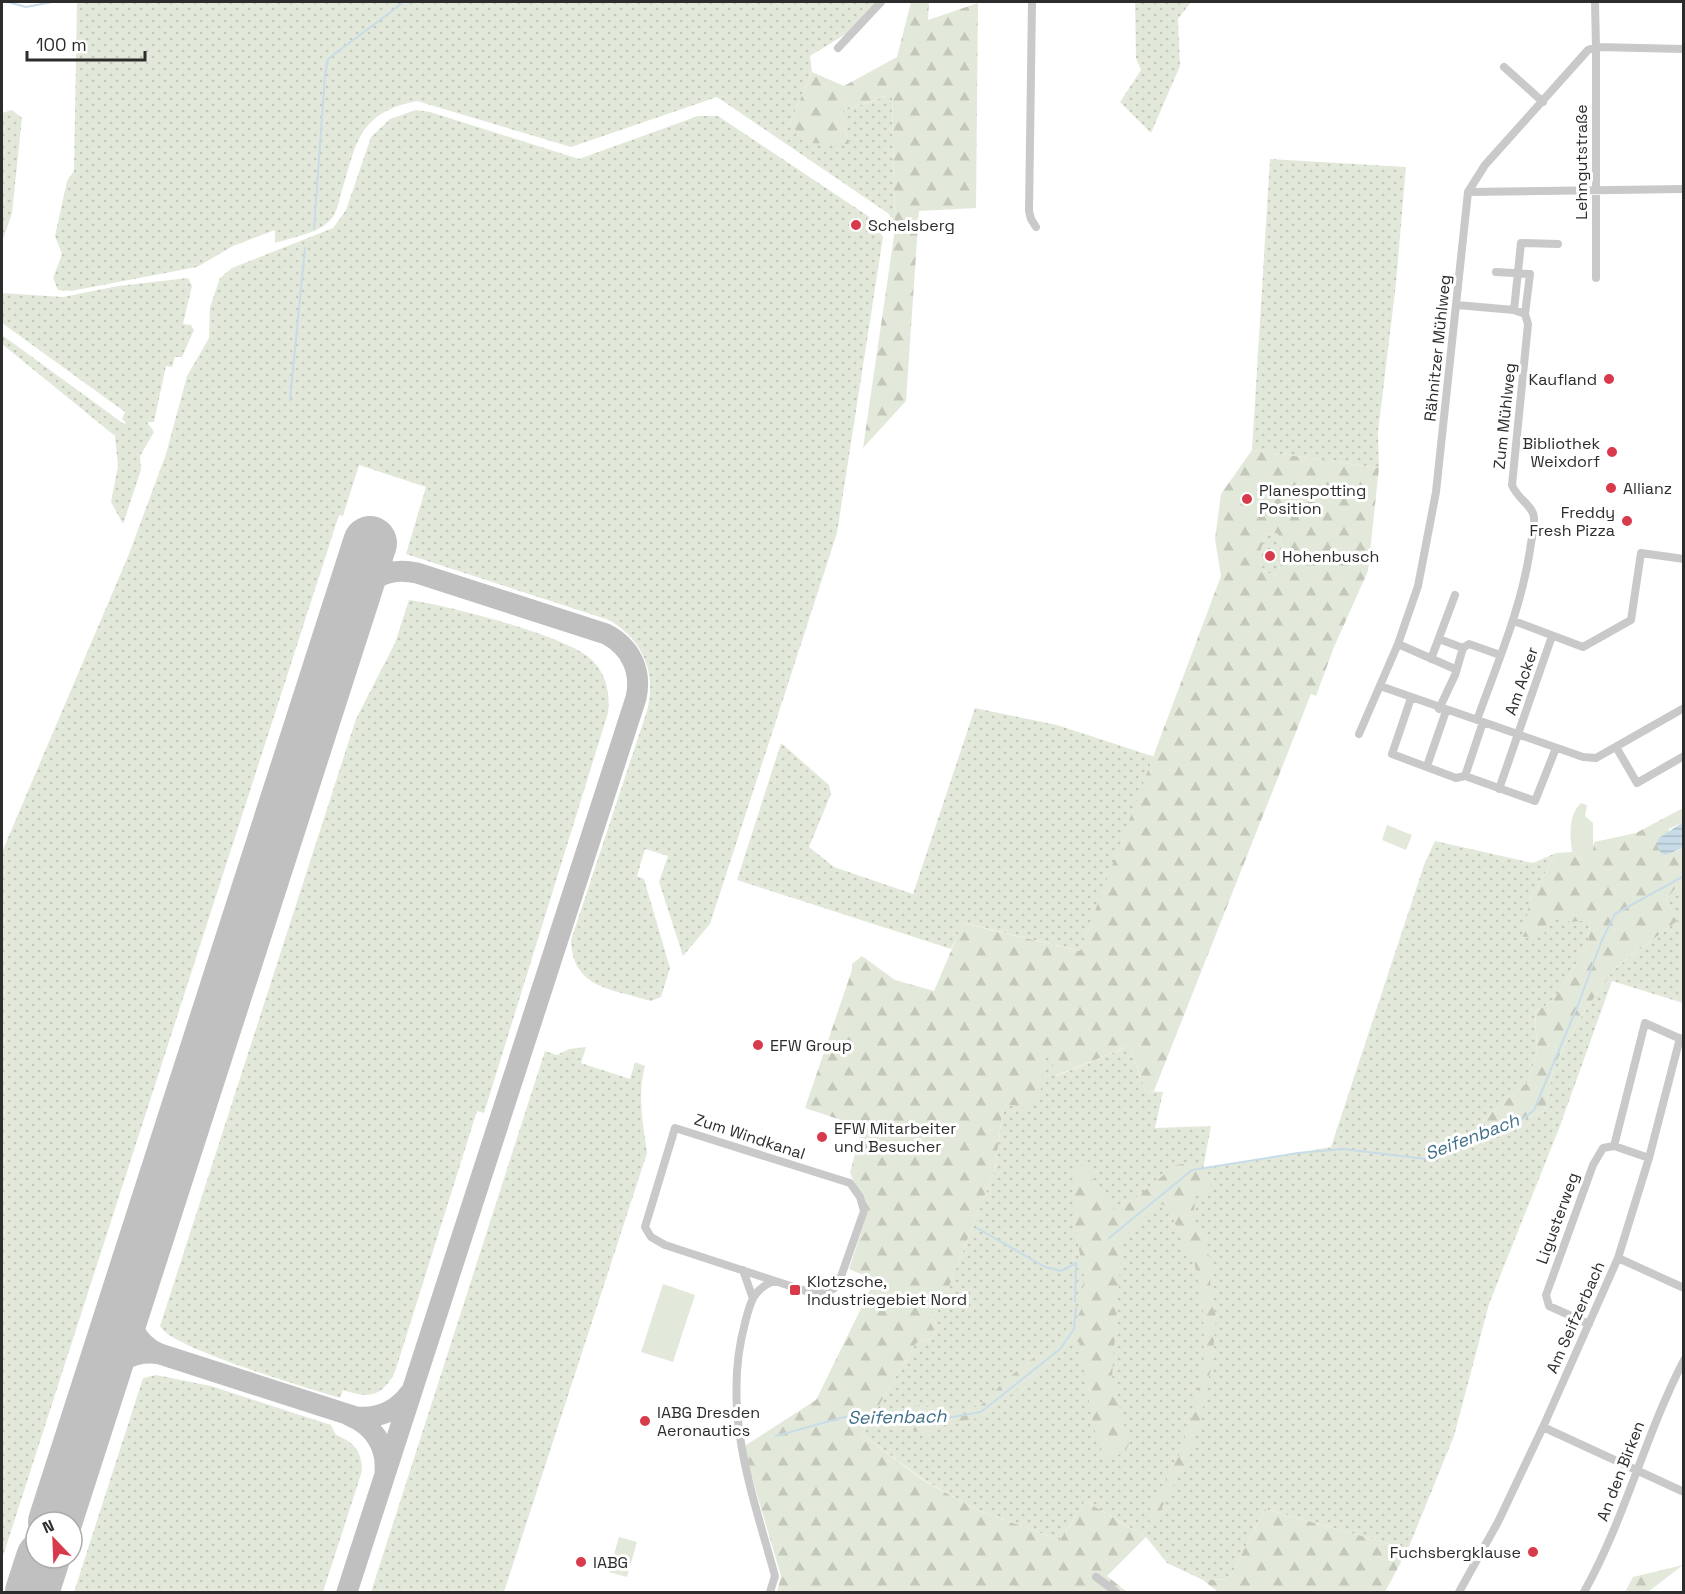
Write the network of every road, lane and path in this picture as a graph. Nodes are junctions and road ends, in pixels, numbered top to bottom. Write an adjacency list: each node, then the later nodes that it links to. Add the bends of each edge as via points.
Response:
1 (881, 2): 5 (street)
2 (1032, 2): 12 (street, via 1029,211)
3 (1595, 2): 4 (street)
4 (1596, 47): 6 (street); 8 (street, Rähnitzer Mühlweg, via 1588,50); 9 (street, Lehngutstraße)
5 (838, 48)
6 (1683, 49)
7 (1504, 67): 8 (street)
8 (1543, 102): 11 (street, Rähnitzer Mühlweg, via 1485,165)
9 (1596, 189): 10 (street); 11 (street); 16 (street, Lehngutstraße)
10 (1683, 189)
11 (1468, 192): 17 (street, Rähnitzer Mühlweg)
12 (1036, 227)
13 (1558, 244): 15 (street, via 1521,243)
14 (1496, 272): 15 (street)
15 (1518, 274): 18 (street); 19 (street, Zum Mühlweg, via 1530,274)
16 (1596, 278)
17 (1457, 305): 18 (street); 25 (street, Rähnitzer Mühlweg, via 1436,492 1418,586)
18 (1514, 310): 19 (street)
19 (1525, 314): 22 (street, Zum Mühlweg, via 1528,324 1512,485 1534,516)
20 (1683, 559): 23 (street, Am Acker, via 1641,553 1631,620 1583,647)
21 (1455, 596): 24 (street)
22 (1514, 621): 23 (street, Am Acker); 27 (street, Zum Mühlweg)
23 (1552, 636): 36 (street, Am Acker)
24 (1439, 639): 26 (street); 28 (street)
25 (1398, 644): 28 (street); 30 (street, Rähnitzer Mühlweg)
26 (1462, 648): 27 (street, via 1469,644); 29 (street)
27 (1500, 655): 34 (street, Zum Mühlweg)
28 (1431, 659): 29 (street)
29 (1455, 669): 33 (street)
30 (1380, 686): 31 (street); 35 (street, Rähnitzer Mühlweg)
31 (1412, 698): 33 (street); 40 (street, via 1392,754)
32 (1683, 708): 37 (street)
33 (1443, 710): 34 (street); 40 (street)
34 (1480, 721): 36 (street); 41 (street, Zum Mühlweg)
35 (1359, 734)
36 (1519, 735): 38 (street); 42 (street, Am Acker)
37 (1616, 747): 38 (street, via 1596,758 1583,758); 39 (street, via 1637,783)
38 (1556, 748): 42 (street, via 1535,801)
39 (1683, 756)
40 (1427, 766): 41 (street, via 1456,778)
41 (1464, 776): 42 (street)
42 (1499, 789)
43 (1682, 1039): 44 (street, via 1645,1023); 45 (street, Am Seifzerbach)
44 (1614, 1146): 45 (street); 51 (street, Ligusterweg, via 1604,1148 1593,1165 1546,1295 1549,1306)
45 (1649, 1158): 46 (street, Am Seifzerbach)
46 (1618, 1258): 49 (street); 51 (street, Am Seifzerbach)
47 (743, 1270): 48 (street, Zum Windkanal); 48 (street, Zum Windkanal, via 665,1245 651,1238 645,1227 675,1128 850,1183 860,1197 864,1211 838,1285 815,1294); 50 (street)
48 (774, 1281): 50 (street)
49 (1683, 1288)
50 (752, 1296): 57 (street, via 737,1363 736,1420 744,1467 775,1576)
51 (1589, 1324): 53 (street, Am Seifzerbach)
52 (1683, 1360): 54 (street, An den Birken)
53 (1543, 1428): 54 (street); 59 (street, Am Seifzerbach)
54 (1636, 1470): 55 (street); 60 (street, An den Birken, via 1600,1565)
55 (1683, 1492)
56 (1096, 1577): 58 (street)
57 (770, 1593)
58 (1116, 1593)
59 (1459, 1593)
60 (1584, 1593)

